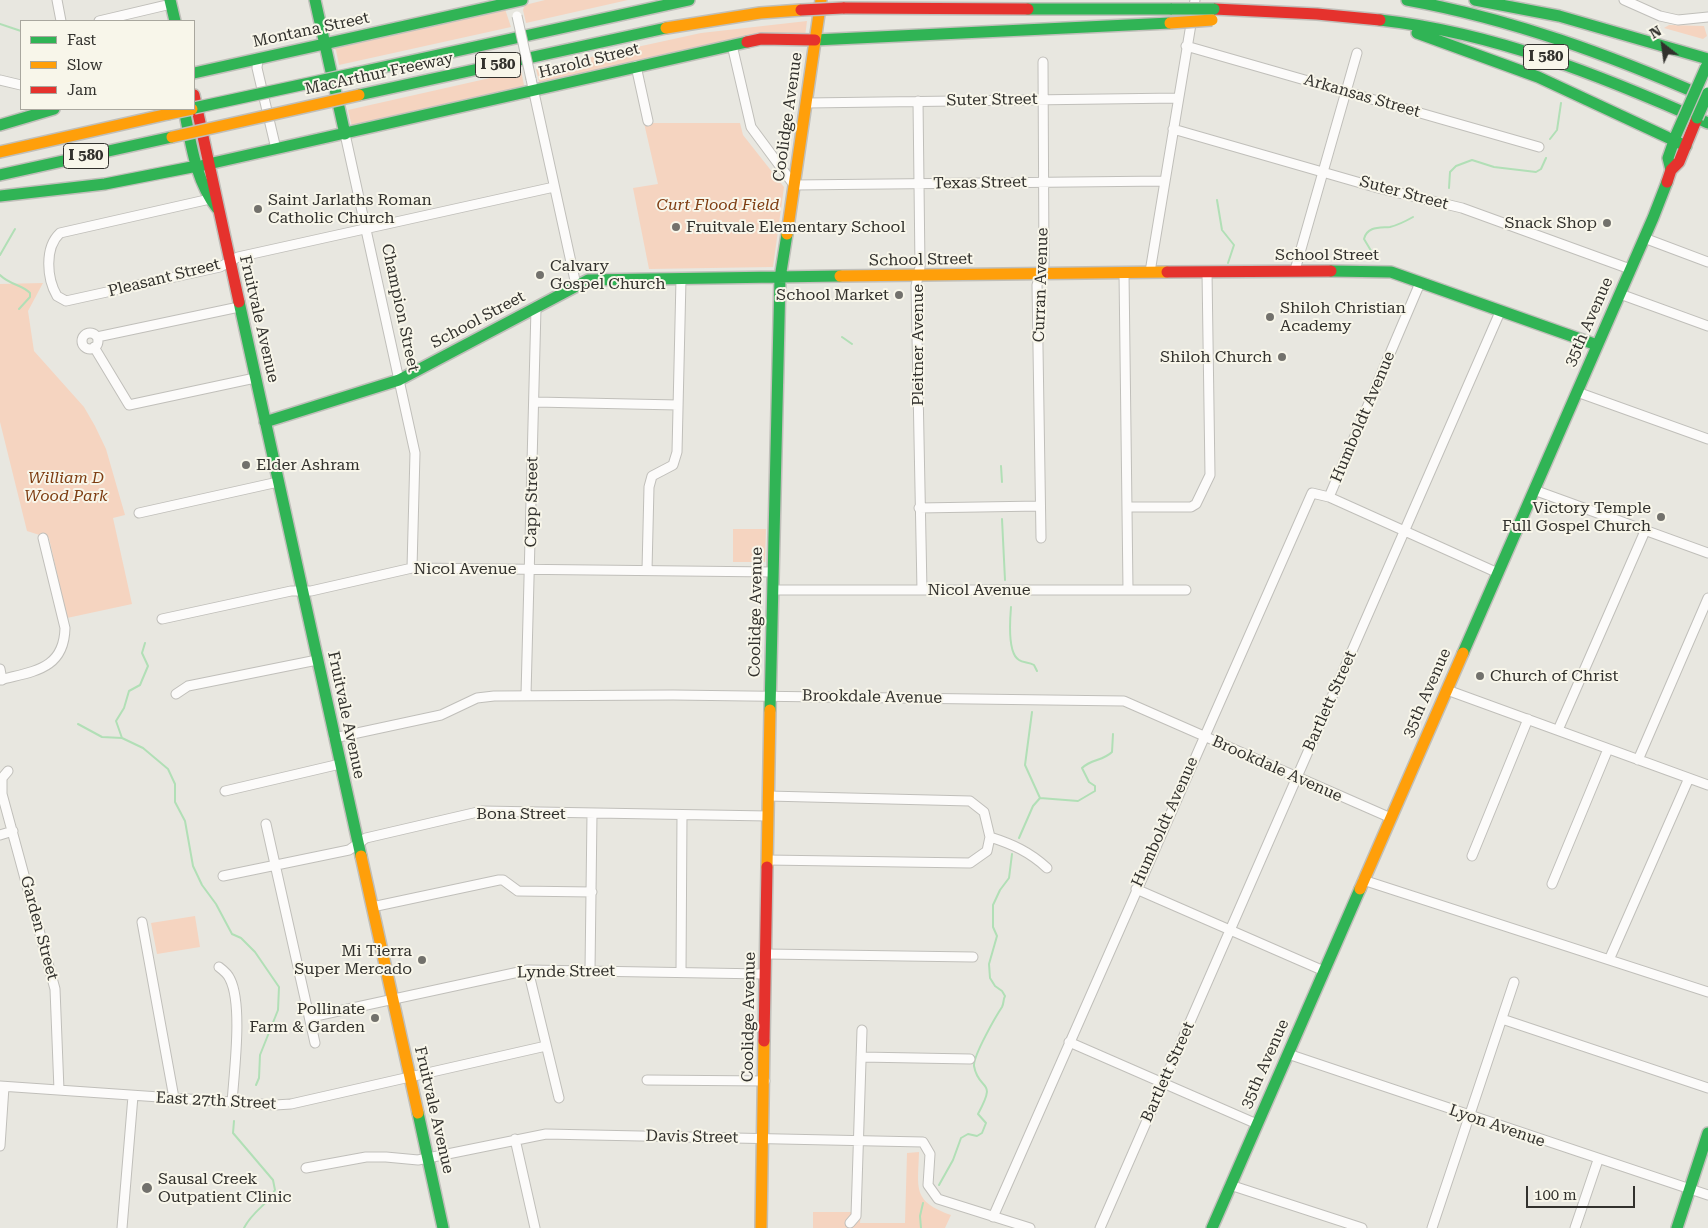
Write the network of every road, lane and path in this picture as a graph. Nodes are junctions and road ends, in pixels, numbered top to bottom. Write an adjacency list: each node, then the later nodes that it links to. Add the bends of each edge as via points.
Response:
1 (57, 0): 14 (street)
2 (315, 0): 18 (main road, Champion Street)
3 (689, 0): 39 (main road, MacArthur Freeway / I 580, bridge)
4 (821, 0): 17 (main road, Coolidge Avenue)
5 (1195, 0): 20 (street)
6 (1407, 0): 33 (main road, I 580, via 1456,9 1545,33 1610,56)
7 (1475, 0): 24 (main road, via 1559,16)
8 (1624, 0): 12 (street, via 1660,16 1678,20)
9 (516, 1): 18 (main road, Montana Street); 29 (street, bridge)
10 (170, 2): 15 (street); 16 (main road)
11 (1213, 15): 13 (main road, I 580, via 1307,12); 17 (main road, Harold Street, bridge, via 1170,23); 58 (main road, MacArthur Freeway / I 580, bridge, via 1172,9 843,8 760,13 675,26)
12 (1708, 17)
13 (1376, 18): 45 (main road, I 580, via 1460,34 1540,55 1601,76); 49 (main road, via 1511,66)
14 (61, 20)
15 (103, 20)
16 (175, 20)
17 (815, 40): 19 (main road, Harold Street, via 761,39); 37 (main road, Coolidge Avenue)
18 (325, 44): 22 (main road, Montana Street); 48 (main road, Champion Street)
19 (732, 45): 25 (main road, Harold Street); 62 (street, via 751,126)
20 (1186, 46): 30 (street, Arkansas Street); 32 (street)
21 (1357, 53): 30 (street)
22 (258, 59): 26 (main road, Montana Street); 52 (street, via 257,68)
23 (1042, 62): 35 (street, Curran Avenue)
24 (1707, 62): 49 (main road, 35th Avenue, bridge)
25 (636, 66): 29 (main road, Harold Street); 44 (street)
26 (195, 73)
27 (0, 80): 28 (street)
28 (20, 85)
29 (533, 92): 48 (main road, Harold Street); 63 (street)
30 (1346, 92): 51 (street, Arkansas Street); 57 (street)
31 (1708, 93): 50 (main road, 35th Avenue, bridge)
32 (1178, 98): 35 (street, Suter Street); 47 (street)
33 (1708, 98)
34 (195, 100): 54 (main road, Fruitvale Avenue)
35 (1042, 100): 36 (street, Suter Street); 60 (street, Curran Avenue)
36 (918, 102): 37 (street, Suter Street); 61 (street, Pleitner Avenue)
37 (806, 103): 62 (main road, Coolidge Avenue)
38 (20, 107): 43 (main road)
39 (195, 109)
40 (51, 110): 46 (main road)
41 (184, 110): 55 (main road, Fruitvale Avenue)
42 (188, 110): 53 (main road, MacArthur Freeway / I 580, bridge)
43 (0, 117)
44 (648, 121)
45 (1708, 123)
46 (0, 125)
47 (1173, 129): 57 (street, Suter Street); 59 (street)
48 (345, 134): 52 (main road, Harold Street); 66 (street, Champion Street)
49 (1674, 138): 50 (main road); 56 (main road, 35th Avenue, via 1668,158)
50 (1687, 143): 56 (main road, 35th Avenue, via 1679,162)
51 (1539, 147)
52 (276, 149): 54 (main road, Harold Street)
53 (0, 152)
54 (209, 163): 55 (main road, Harold Street); 65 (main road, Fruitvale Avenue)
55 (197, 166): 64 (main road, Harold Street, via 105,184); 65 (main road, Fruitvale Avenue)
56 (1670, 170): 67 (main road, 35th Avenue)
57 (1322, 171): 70 (street, Suter Street, via 1462,208); 71 (street)
58 (0, 175)
59 (1165, 181): 60 (street, Texas Street); 72 (street)
60 (1043, 182): 61 (street, Texas Street); 75 (street, Curran Avenue, via 1044,266)
61 (919, 183): 62 (street, Texas Street); 76 (street, Pleitner Avenue)
62 (794, 184): 77 (main road, Coolidge Avenue)
63 (554, 187): 66 (street, Pleasant Street); 80 (street)
64 (0, 196)
65 (214, 203): 68 (main road, Fruitvale Avenue); 68 (street, Pleasant Street, via 60,233 51,246 48,274 57,296 66,301 220,267)
66 (366, 229): 68 (street, Pleasant Street, via 238,257); 90 (street, Champion Street)
67 (1644, 238): 69 (street); 70 (main road, 35th Avenue)
68 (229, 262): 82 (main road, Fruitvale Avenue)
69 (1708, 262)
70 (1630, 269): 81 (main road, 35th Avenue)
71 (1295, 270): 73 (main road, School Street); 79 (main road, School Street, via 1390,272)
72 (1150, 272): 73 (main road, School Street); 74 (main road, School Street)
73 (1207, 272): 101 (street, via 1210,475 1196,504 1191,507)
74 (1124, 273): 75 (main road, School Street); 101 (street)
75 (1040, 275): 76 (main road, School Street); 99 (street, Curran Avenue, via 1037,285)
76 (918, 277): 77 (main road, School Street); 100 (street, Pleitner Avenue)
77 (780, 278): 78 (main road, School Street); 111 (main road, Coolidge Avenue)
78 (681, 279): 80 (main road, School Street, via 588,280); 93 (street)
79 (1420, 283): 84 (main road, School Street); 98 (street, Humboldt Avenue)
80 (576, 285): 83 (main road, School Street)
81 (1620, 294): 85 (street); 87 (main road, 35th Avenue)
82 (239, 307): 86 (street); 89 (main road, Fruitvale Avenue)
83 (536, 308): 90 (main road, School Street); 92 (street, Capp Street)
84 (1500, 312): 87 (main road, School Street); 103 (street, Bartlett Street)
85 (1708, 326)
86 (97, 337): 88 (street); 88 (street, via 91,333 83,339 87,348)
87 (1597, 345): 91 (main road, 35th Avenue)
88 (94, 347): 89 (street, via 129,405)
89 (255, 378): 94 (main road, Fruitvale Avenue)
90 (399, 380): 94 (main road, School Street); 108 (street, Champion Street, via 414,453)
91 (1577, 392): 95 (street); 97 (main road, 35th Avenue)
92 (535, 402): 93 (street); 109 (street, Capp Street)
93 (678, 405): 110 (street, via 677,452 673,464 652,476 649,486)
94 (265, 422): 96 (main road, Fruitvale Avenue)
95 (1708, 439)
96 (278, 482): 102 (street); 117 (main road, Fruitvale Avenue)
97 (1534, 490): 104 (street); 112 (main road, 35th Avenue)
98 (1329, 497): 103 (street); 129 (street, Humboldt Avenue, via 1312,493)
99 (1040, 506): 100 (street); 106 (street, Curran Avenue)
100 (920, 508): 115 (street, Pleitner Avenue)
101 (1128, 508): 113 (street)
102 (139, 513)
103 (1405, 530): 112 (street); 135 (street, Bartlett Street)
104 (1645, 531): 107 (street); 128 (street)
105 (43, 538): 122 (street, via 65,635 60,653 41,669)
106 (1041, 538)
107 (1708, 553)
108 (412, 568): 109 (street, Nicol Avenue); 117 (street, Nicol Avenue)
109 (531, 569): 110 (street, Nicol Avenue); 125 (street, Capp Street)
110 (647, 570): 111 (street, Nicol Avenue)
111 (774, 572): 114 (main road, Coolidge Avenue)
112 (1498, 573): 123 (main road, 35th Avenue)
113 (1128, 589): 115 (street, Nicol Avenue); 116 (street, Nicol Avenue)
114 (773, 590): 115 (street, Nicol Avenue); 126 (main road, Coolidge Avenue)
115 (922, 590)
116 (1186, 590)
117 (302, 591): 119 (street, Nicol Avenue); 120 (main road, Fruitvale Avenue)
118 (1708, 598): 132 (street)
119 (162, 619)
120 (317, 660): 124 (street, via 188,686); 130 (main road, Fruitvale Avenue)
121 (0, 669): 122 (street)
122 (1, 680)
123 (1446, 690): 127 (street); 143 (main road, 35th Avenue)
124 (176, 694)
125 (526, 696): 126 (street, Brookdale Avenue); 130 (street, Brookdale Avenue, via 477,698 441,715)
126 (771, 696): 129 (street, Brookdale Avenue, via 1124,701); 139 (main road, Coolidge Avenue)
127 (1528, 719): 128 (street); 149 (street)
128 (1558, 730): 131 (street)
129 (1203, 736): 135 (street, Brookdale Avenue); 156 (street, Humboldt Avenue)
130 (334, 738): 133 (main road, Fruitvale Avenue)
131 (1608, 749): 132 (street); 155 (street)
132 (1638, 760): 136 (street)
133 (340, 764): 138 (street); 148 (main road, Fruitvale Avenue)
134 (8, 771): 145 (street, Garden Street, via 2,778 2,794)
135 (1297, 777): 143 (street, Brookdale Avenue); 160 (street, Bartlett Street)
136 (1689, 778): 137 (street); 163 (street)
137 (1708, 785)
138 (225, 791)
139 (768, 796): 142 (main road, Coolidge Avenue); 147 (street, via 970,801 984,812)
140 (592, 814): 141 (street, Bona Street); 148 (street, Bona Street, via 482,811 366,838); 157 (street)
141 (682, 814): 142 (street, Bona Street); 168 (street)
142 (768, 816): 150 (main road, Coolidge Avenue)
143 (1391, 818): 154 (main road, 35th Avenue)
144 (266, 824): 151 (street)
145 (13, 832): 146 (street); 188 (street, Garden Street, via 54,988)
146 (0, 835)
147 (990, 837): 150 (street, via 987,851 970,863); 152 (street, via 1017,846)
148 (358, 843): 151 (street, Bona Street, via 349,850); 158 (main road, Fruitvale Avenue)
149 (1472, 856)
150 (767, 860): 161 (main road, Coolidge Avenue)
151 (274, 865): 153 (street, Bona Street); 173 (street)
152 (1048, 868)
153 (223, 876)
154 (1363, 880): 163 (street); 167 (main road, 35th Avenue)
155 (1552, 884)
156 (1136, 889): 160 (street); 176 (street, Humboldt Avenue)
157 (592, 892): 158 (street, via 518,890 499,880); 166 (street)
158 (372, 908): 172 (main road, Fruitvale Avenue)
159 (142, 922): 190 (street)
160 (1230, 930): 167 (street); 185 (street, Bartlett Street)
161 (766, 954): 162 (street); 169 (main road, Coolidge Avenue)
162 (973, 957)
163 (1609, 960): 171 (street)
164 (219, 967): 192 (street, via 230,978 234,997)
165 (528, 970): 166 (street, Lynde Street); 172 (street, Lynde Street); 178 (street)
166 (590, 970): 168 (street, Lynde Street)
167 (1324, 971): 179 (main road, 35th Avenue)
168 (680, 972): 169 (street, Lynde Street)
169 (765, 974): 184 (main road, Coolidge Avenue)
170 (1514, 982): 174 (street)
171 (1708, 992)
172 (392, 999): 173 (street, Lynde Street); 182 (main road, Fruitvale Avenue)
173 (311, 1017): 177 (street)
174 (1502, 1019): 187 (street); 193 (street)
175 (862, 1030): 180 (street)
176 (1069, 1042): 185 (street); 206 (street, Humboldt Avenue)
177 (315, 1043)
178 (546, 1046): 182 (street, East 27th Street); 191 (street)
179 (1288, 1054): 193 (street, Lyon Avenue); 194 (main road, 35th Avenue)
180 (861, 1057): 181 (street); 198 (street)
181 (970, 1059)
182 (410, 1076): 192 (street, East 27th Street, via 291,1104); 200 (main road, Fruitvale Avenue)
183 (647, 1080): 184 (street)
184 (765, 1081): 197 (main road, Coolidge Avenue)
185 (1163, 1084): 194 (street); 213 (street, Bartlett Street)
186 (2, 1086): 188 (street, East 27th Street); 199 (street)
187 (1708, 1088)
188 (59, 1090): 189 (street, East 27th Street)
189 (133, 1096): 190 (street, East 27th Street); 209 (street)
190 (174, 1098): 192 (street, East 27th Street)
191 (559, 1098)
192 (232, 1103)
193 (1469, 1116): 201 (street, Lyon Avenue); 216 (street)
194 (1257, 1124): 203 (main road, 35th Avenue)
195 (1708, 1133): 204 (main road)
196 (515, 1139): 197 (street, Davis Street, via 546,1134); 200 (street, Davis Street); 210 (street)
197 (764, 1139): 198 (street, Davis Street); 211 (main road, Coolidge Avenue)
198 (858, 1142): 206 (street, Davis Street, via 923,1142 930,1154 928,1185 931,1192 952,1205); 207 (street, via 856,1216)
199 (0, 1146)
200 (428, 1158): 202 (street, Davis Street, via 366,1158); 208 (main road, Fruitvale Avenue)
201 (1598, 1160): 204 (street, Lyon Avenue); 217 (street)
202 (306, 1168)
203 (1230, 1184): 214 (main road, 35th Avenue); 215 (street)
204 (1689, 1189): 205 (street, Lyon Avenue); 218 (main road)
205 (1708, 1195)
206 (993, 1217): 212 (street, Davis Street)
207 (850, 1223)
208 (440, 1227)
209 (122, 1228)
210 (535, 1228)
211 (761, 1228)
212 (1030, 1228)
213 (1100, 1228)
214 (1212, 1228)
215 (1362, 1228)
216 (1432, 1228)
217 (1575, 1228)
218 (1676, 1228)

